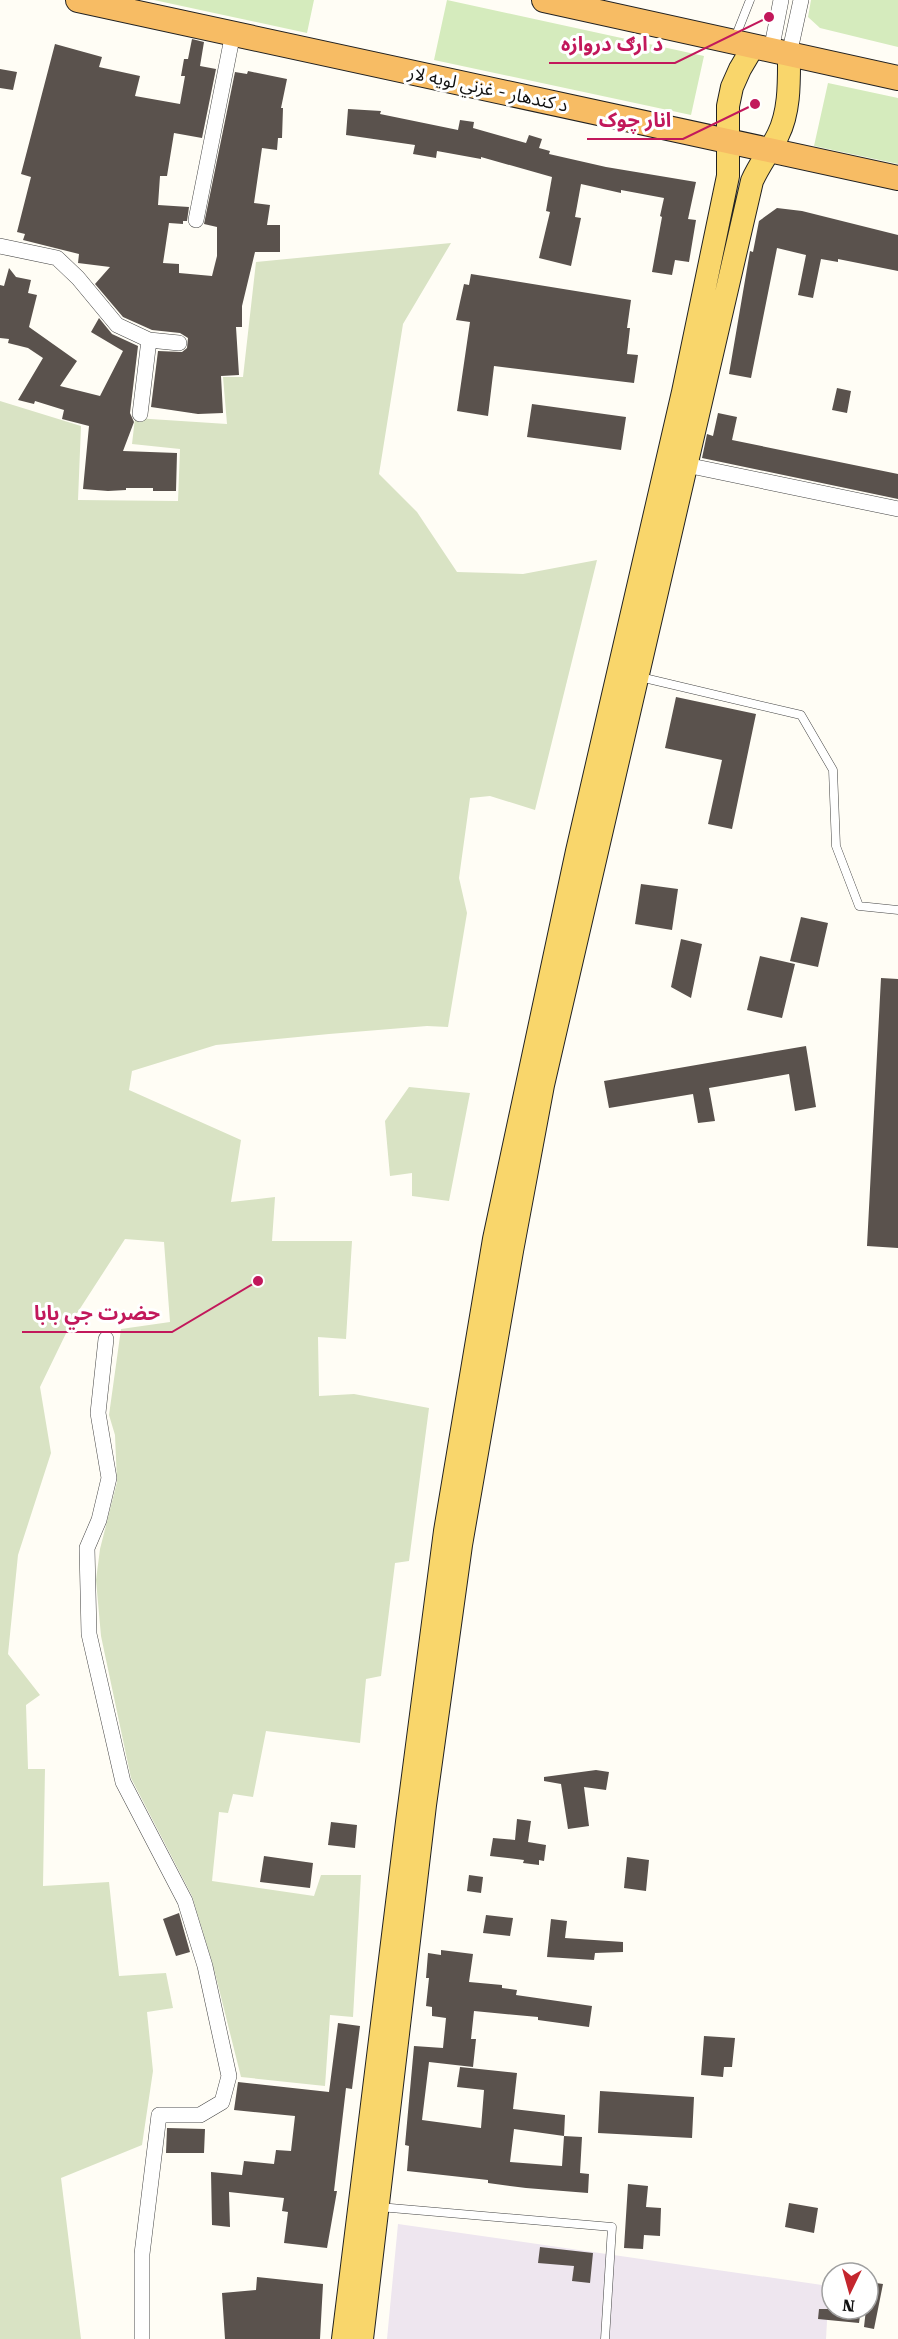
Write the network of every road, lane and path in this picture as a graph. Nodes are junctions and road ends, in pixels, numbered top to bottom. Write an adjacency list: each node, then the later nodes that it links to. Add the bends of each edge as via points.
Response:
1 (78, 0): 6 (highway, د کندهار - غزني لويه لار)
2 (544, 0): 7 (highway)
3 (750, 0): 7 (lane)
4 (781, 0): 7 (street)
5 (801, 0): 7 (street)
6 (232, 33): 9 (highway, د کندهار - غزني لويه لار); 12 (street)
7 (762, 49): 8 (highway); 9 (main road, via 740,69 732,87); 10 (main road, via 789,78 784,116)
8 (898, 78)
9 (727, 140): 10 (highway, د کندهار - غزني لويه لار); 16 (main road, via 728,176)
10 (770, 149): 11 (highway, د کندهار - غزني لويه لار); 16 (main road, via 752,181)
11 (898, 178)
12 (195, 220)
13 (0, 246): 14 (street, via 57,258 117,325)
14 (149, 340): 15 (street); 17 (street)
15 (179, 343)
16 (692, 394): 18 (main road); 20 (main road)
17 (140, 414)
18 (686, 465): 19 (street); 20 (main road)
19 (898, 509)
20 (628, 674): 21 (lane, via 801,716 833,770 836,846 859,906); 23 (main road, via 577,851 446,1531 405,1834)
21 (898, 910)
22 (106, 1339): 24 (street, via 98,1413 109,1478 99,1520 87,1548 89,1634 123,1782 185,1901 205,1966 229,2076 222,2102 200,2115 159,2115 142,2254)
23 (373, 2194): 25 (main road); 26 (main road); 27 (lane, via 612,2227)
24 (142, 2339)
25 (343, 2339)
26 (362, 2339)
27 (605, 2339)

